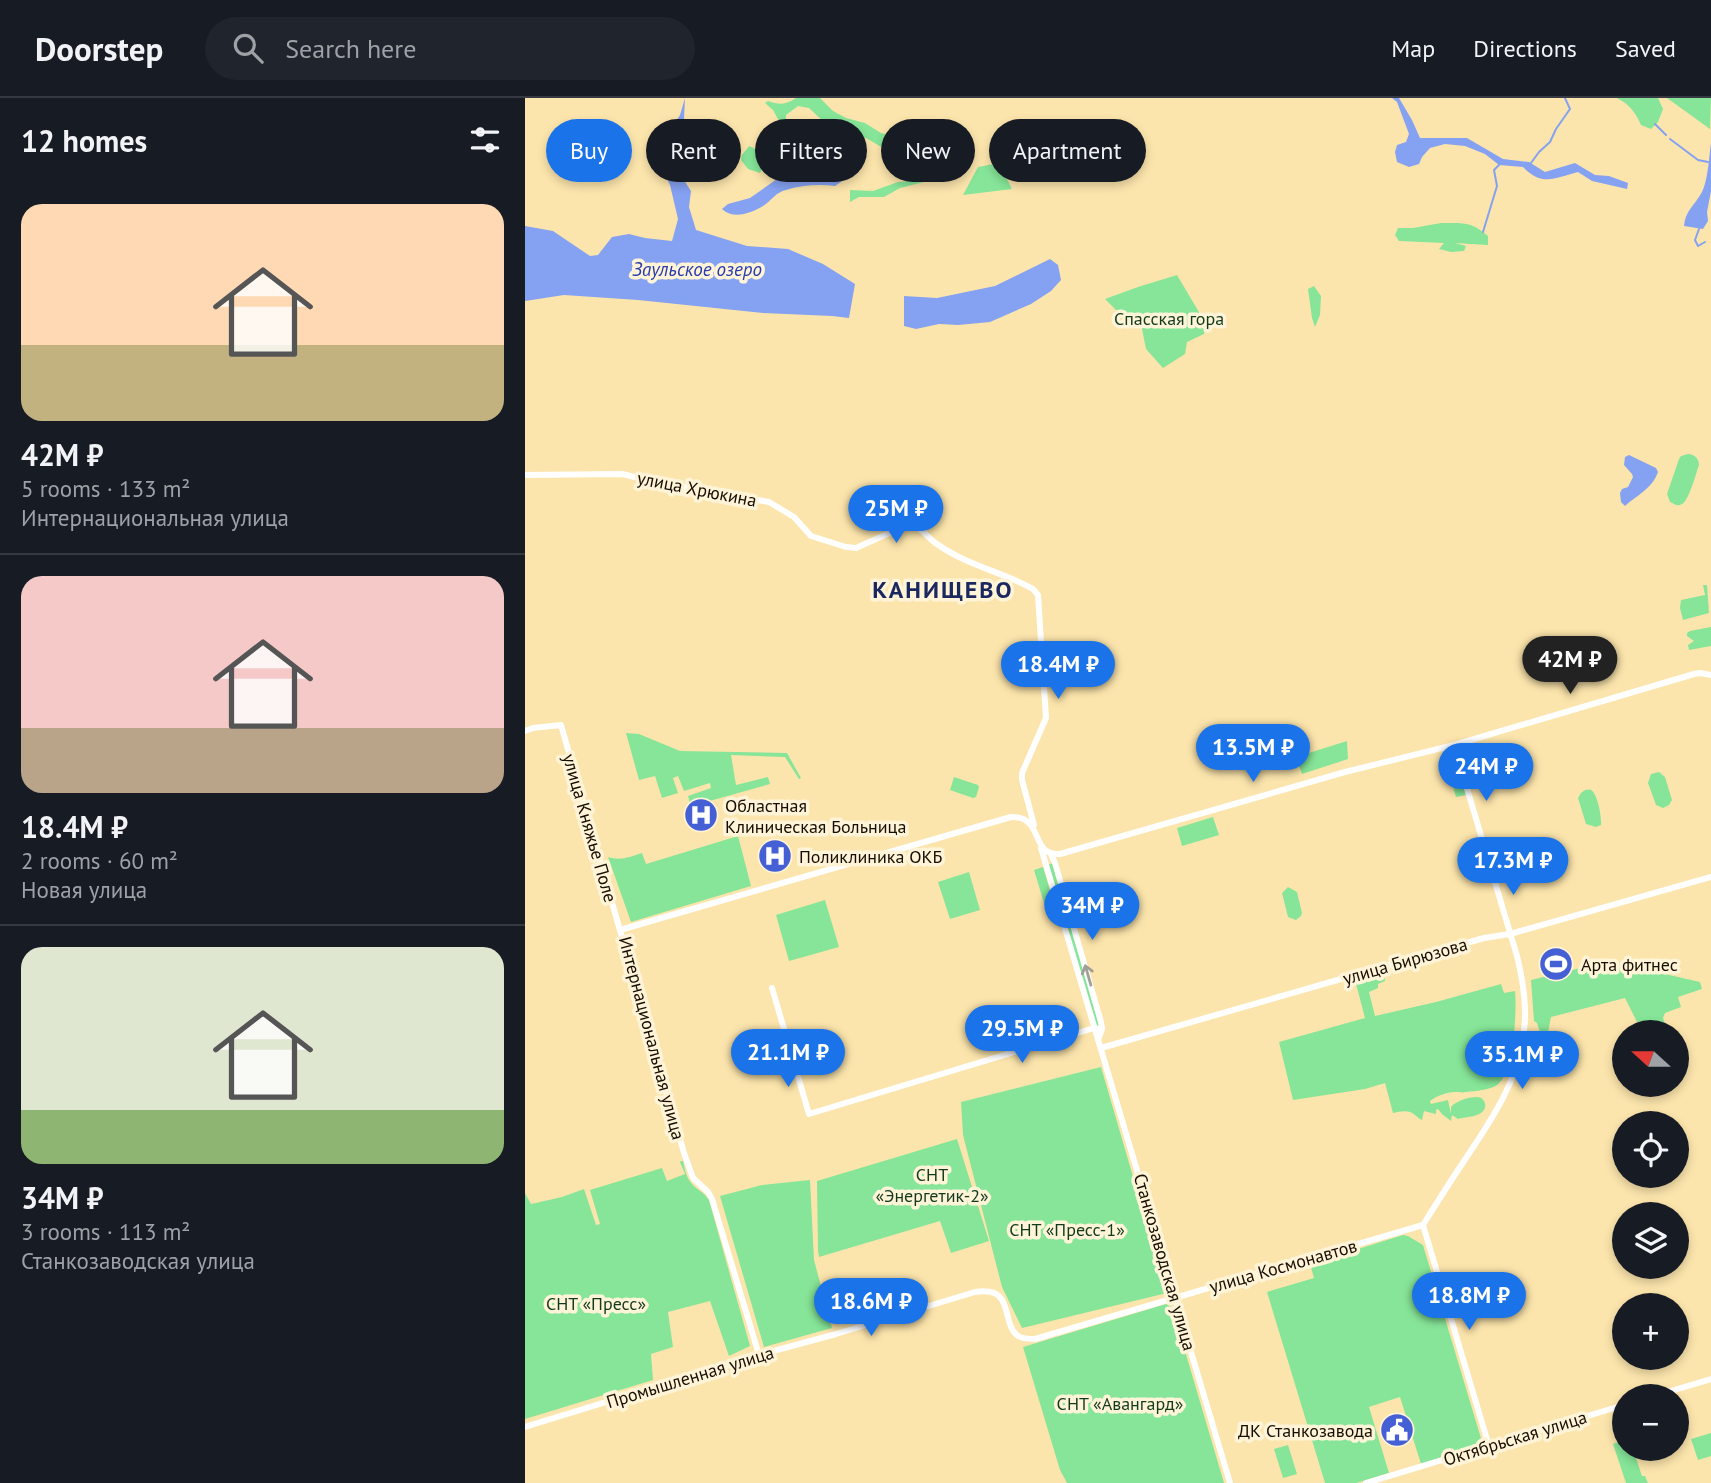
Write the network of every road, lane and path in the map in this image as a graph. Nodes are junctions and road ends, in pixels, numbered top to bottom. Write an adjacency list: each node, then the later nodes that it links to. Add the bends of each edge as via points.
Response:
1 (525, 475): 5 (street, улица Хрюкина, via 622,474 769,502 811,536 846,547 856,548 909,525 919,527 936,544 1036,590 1046,718 1022,773)
2 (1711, 675): 4 (street, via 1694,674)
3 (525, 731): 14 (street, улица Княжье Поле, via 561,725)
4 (1454, 745): 10 (street); 15 (street)
5 (1028, 804): 6 (street, Интернациональная улица, via 1023,812); 7 (street)
6 (1005, 818): 7 (street, via 1023,818); 14 (street, Интернациональная улица)
7 (1035, 830): 8 (street)
8 (1039, 842): 9 (street); 11 (street, Станкозаводская улица)
9 (1049, 853): 10 (street); 11 (street); 12 (street, Станкозаводская улица)
10 (1060, 854): 12 (street)
11 (1044, 860): 17 (street, Станкозаводская улица)
12 (1055, 863): 17 (street, Станкозаводская улица, one-way to 12)
13 (1711, 877): 15 (street, улица Бирюзова)
14 (620, 930): 22 (street, Интернациональная улица, via 691,1175 712,1199)
15 (1510, 934): 18 (street, улица Бирюзова); 19 (street, via 1525,1006 1516,1069 1501,1102)
16 (772, 988): 17 (street, via 809,1114)
17 (1097, 1028): 18 (street, Станкозаводская улица)
18 (1101, 1048): 21 (street, Станкозаводская улица)
19 (1423, 1225): 21 (street, улица Космонавтов); 27 (street)
20 (975, 1292): 21 (street, улица Космонавтов, via 991,1291 1001,1299 1014,1332 1035,1339); 22 (street, Промышленная улица)
21 (1175, 1297): 28 (street, Станкозаводская улица)
22 (759, 1355): 26 (street, Промышленная улица)
23 (1711, 1379): 24 (street)
24 (1689, 1386)
25 (1612, 1409): 27 (street, Октябрьская улица)
26 (525, 1427)
27 (1489, 1446): 29 (street, Октябрьская улица)
28 (1230, 1483)
29 (1366, 1483)

